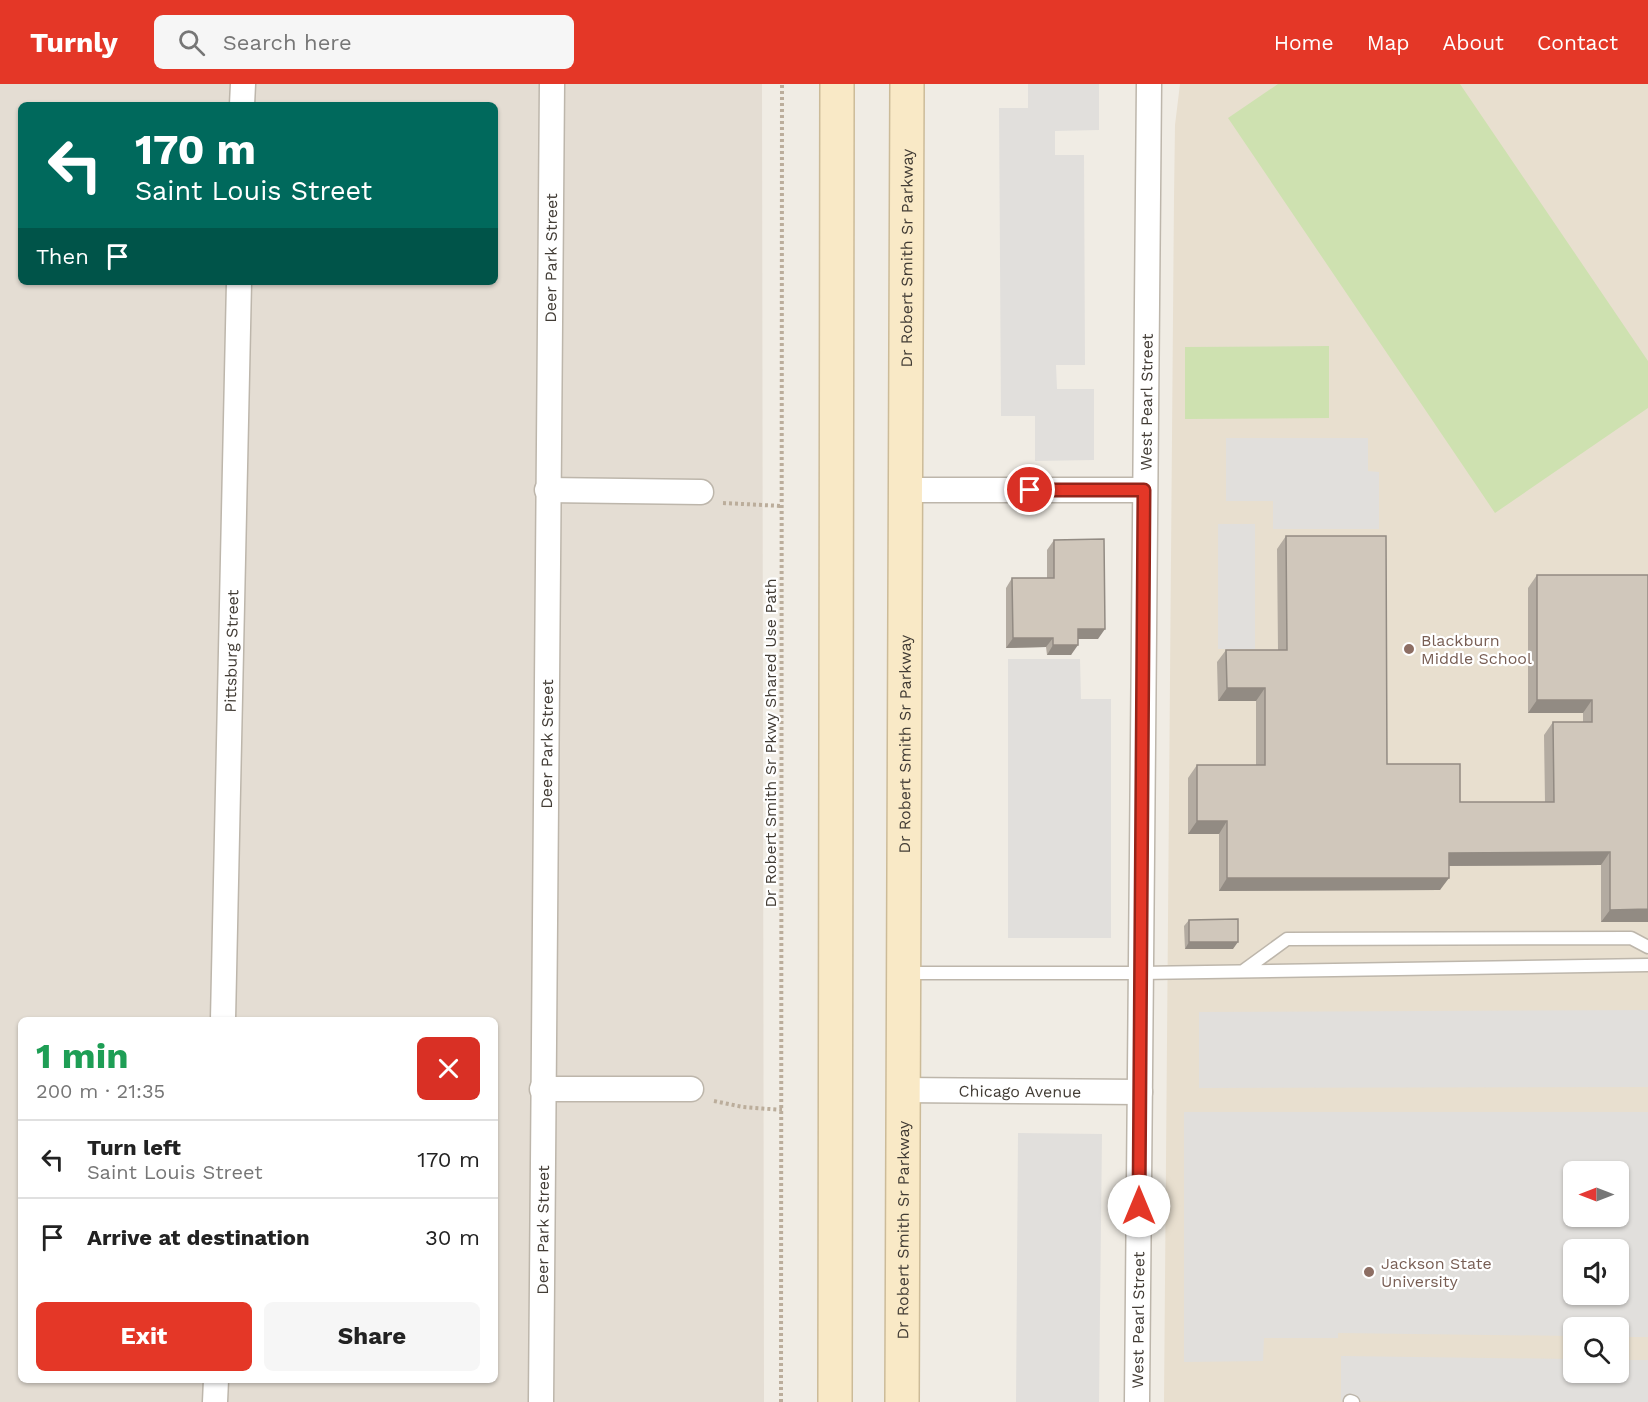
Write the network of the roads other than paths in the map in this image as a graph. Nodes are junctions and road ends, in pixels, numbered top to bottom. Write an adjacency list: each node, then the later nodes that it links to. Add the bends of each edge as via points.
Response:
1 (243, 84): 6 (street)
2 (552, 84): 8 (street, Deer Park Street)
3 (837, 84): 25 (street)
4 (907, 84): 9 (street, Dr Robert Smith Sr Parkway)
5 (1149, 84): 10 (street, West Pearl Street)
6 (242, 102)
7 (239, 285): 17 (street, Pittsburg Street)
8 (547, 490): 11 (street); 18 (street, Deer Park Street)
9 (905, 490): 10 (street); 16 (street, Dr Robert Smith Sr Parkway)
10 (1144, 490): 15 (street, West Pearl Street)
11 (701, 492)
12 (1648, 947): 14 (lane, via 1631,938 1287,939)
13 (1648, 966): 14 (lane)
14 (1243, 971): 15 (lane)
15 (1141, 973): 16 (lane); 21 (street, West Pearl Street)
16 (904, 974): 20 (street, Dr Robert Smith Sr Parkway)
17 (223, 1017)
18 (542, 1089): 19 (street); 24 (street, Deer Park Street)
19 (691, 1089)
20 (902, 1090): 21 (street, Chicago Avenue); 26 (street, Dr Robert Smith Sr Parkway)
21 (1140, 1092): 27 (street, West Pearl Street)
22 (216, 1383): 23 (street)
23 (215, 1402)
24 (541, 1402)
25 (835, 1402)
26 (902, 1402)
27 (1137, 1402)

